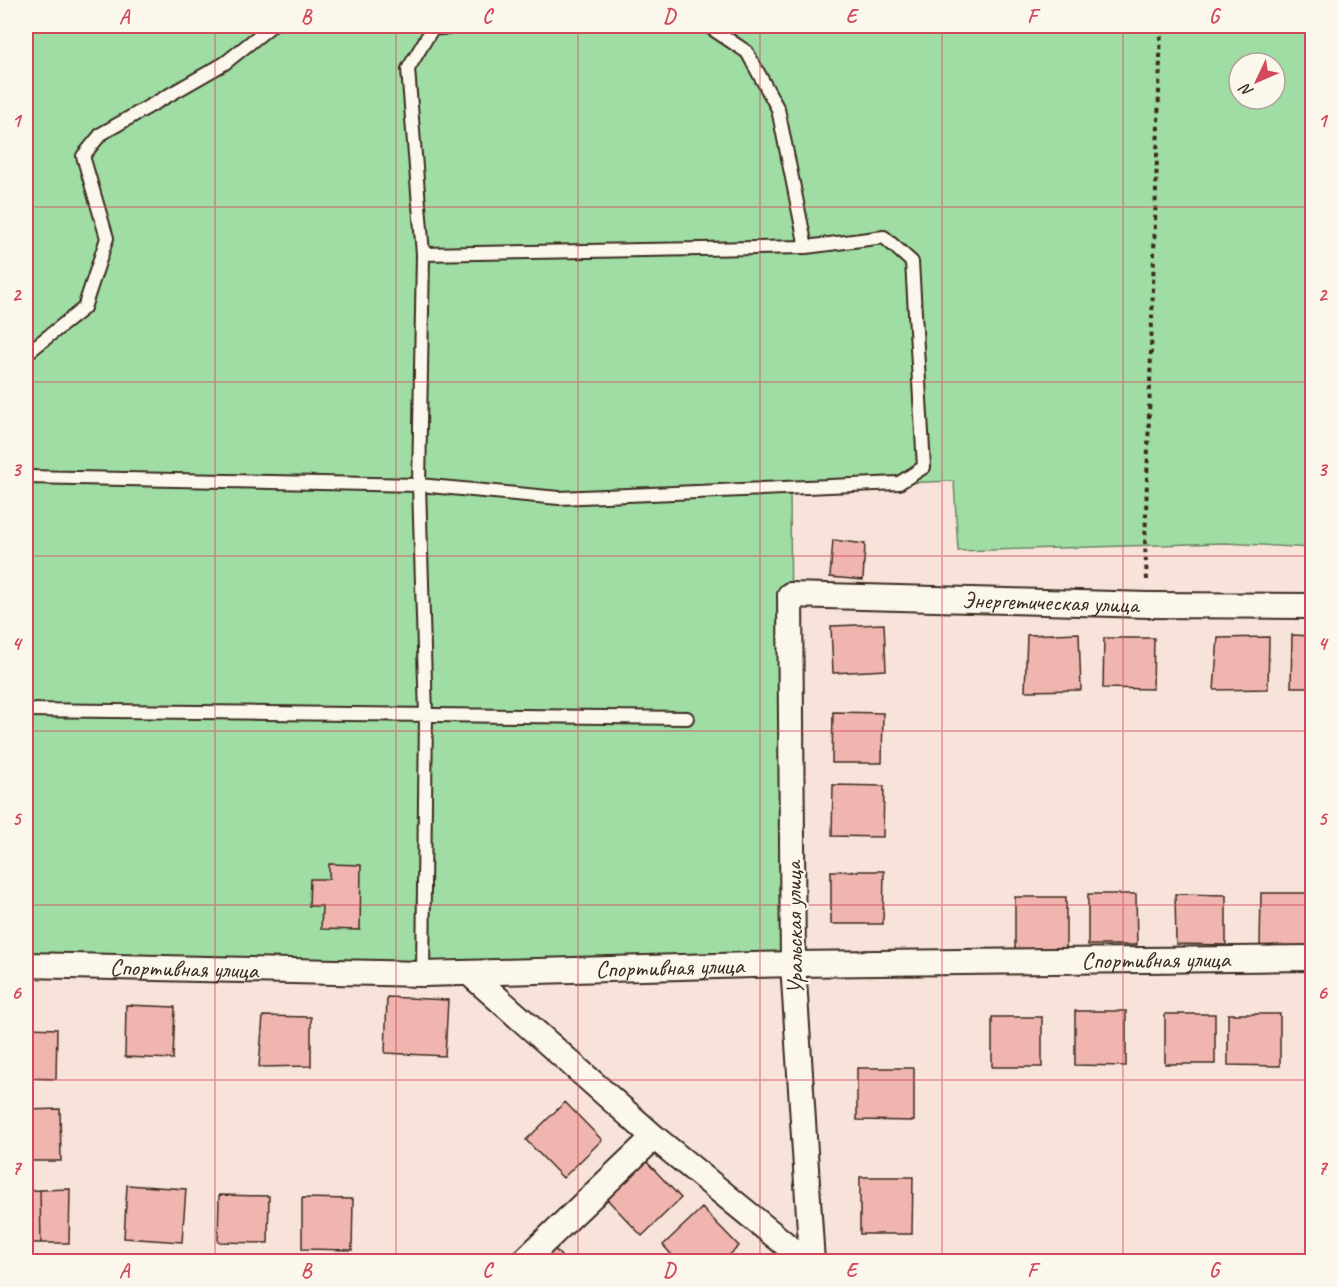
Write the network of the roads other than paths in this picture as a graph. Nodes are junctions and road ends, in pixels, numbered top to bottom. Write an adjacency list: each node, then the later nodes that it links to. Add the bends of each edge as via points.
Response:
1 (271, 26): 6 (lane, via 225,63 101,134 83,156 107,238 84,308)
2 (461, 26): 5 (lane, via 432,29 408,69)
3 (708, 26): 4 (lane, via 747,52 778,109)
4 (806, 248): 5 (lane); 8 (lane, via 884,237 912,262 924,467 899,483 559,498)
5 (423, 254): 8 (lane)
6 (26, 354)
7 (26, 477): 8 (lane)
8 (420, 484): 12 (lane)
9 (790, 595): 10 (street, Энергетическая улица); 15 (street, Уральская улица)
10 (1312, 606)
11 (26, 710): 12 (lane)
12 (426, 715): 13 (lane); 18 (lane)
13 (687, 718)
14 (1312, 958): 15 (street, Спортивная улица)
15 (793, 964): 17 (street, Спортивная улица); 22 (street, Уральская улица)
16 (26, 965): 18 (street, Спортивная улица)
17 (469, 973): 18 (street, Спортивная улица); 19 (street)
18 (423, 974)
19 (654, 1137): 20 (street); 21 (street)
20 (523, 1262)
21 (807, 1262)
22 (812, 1262)

